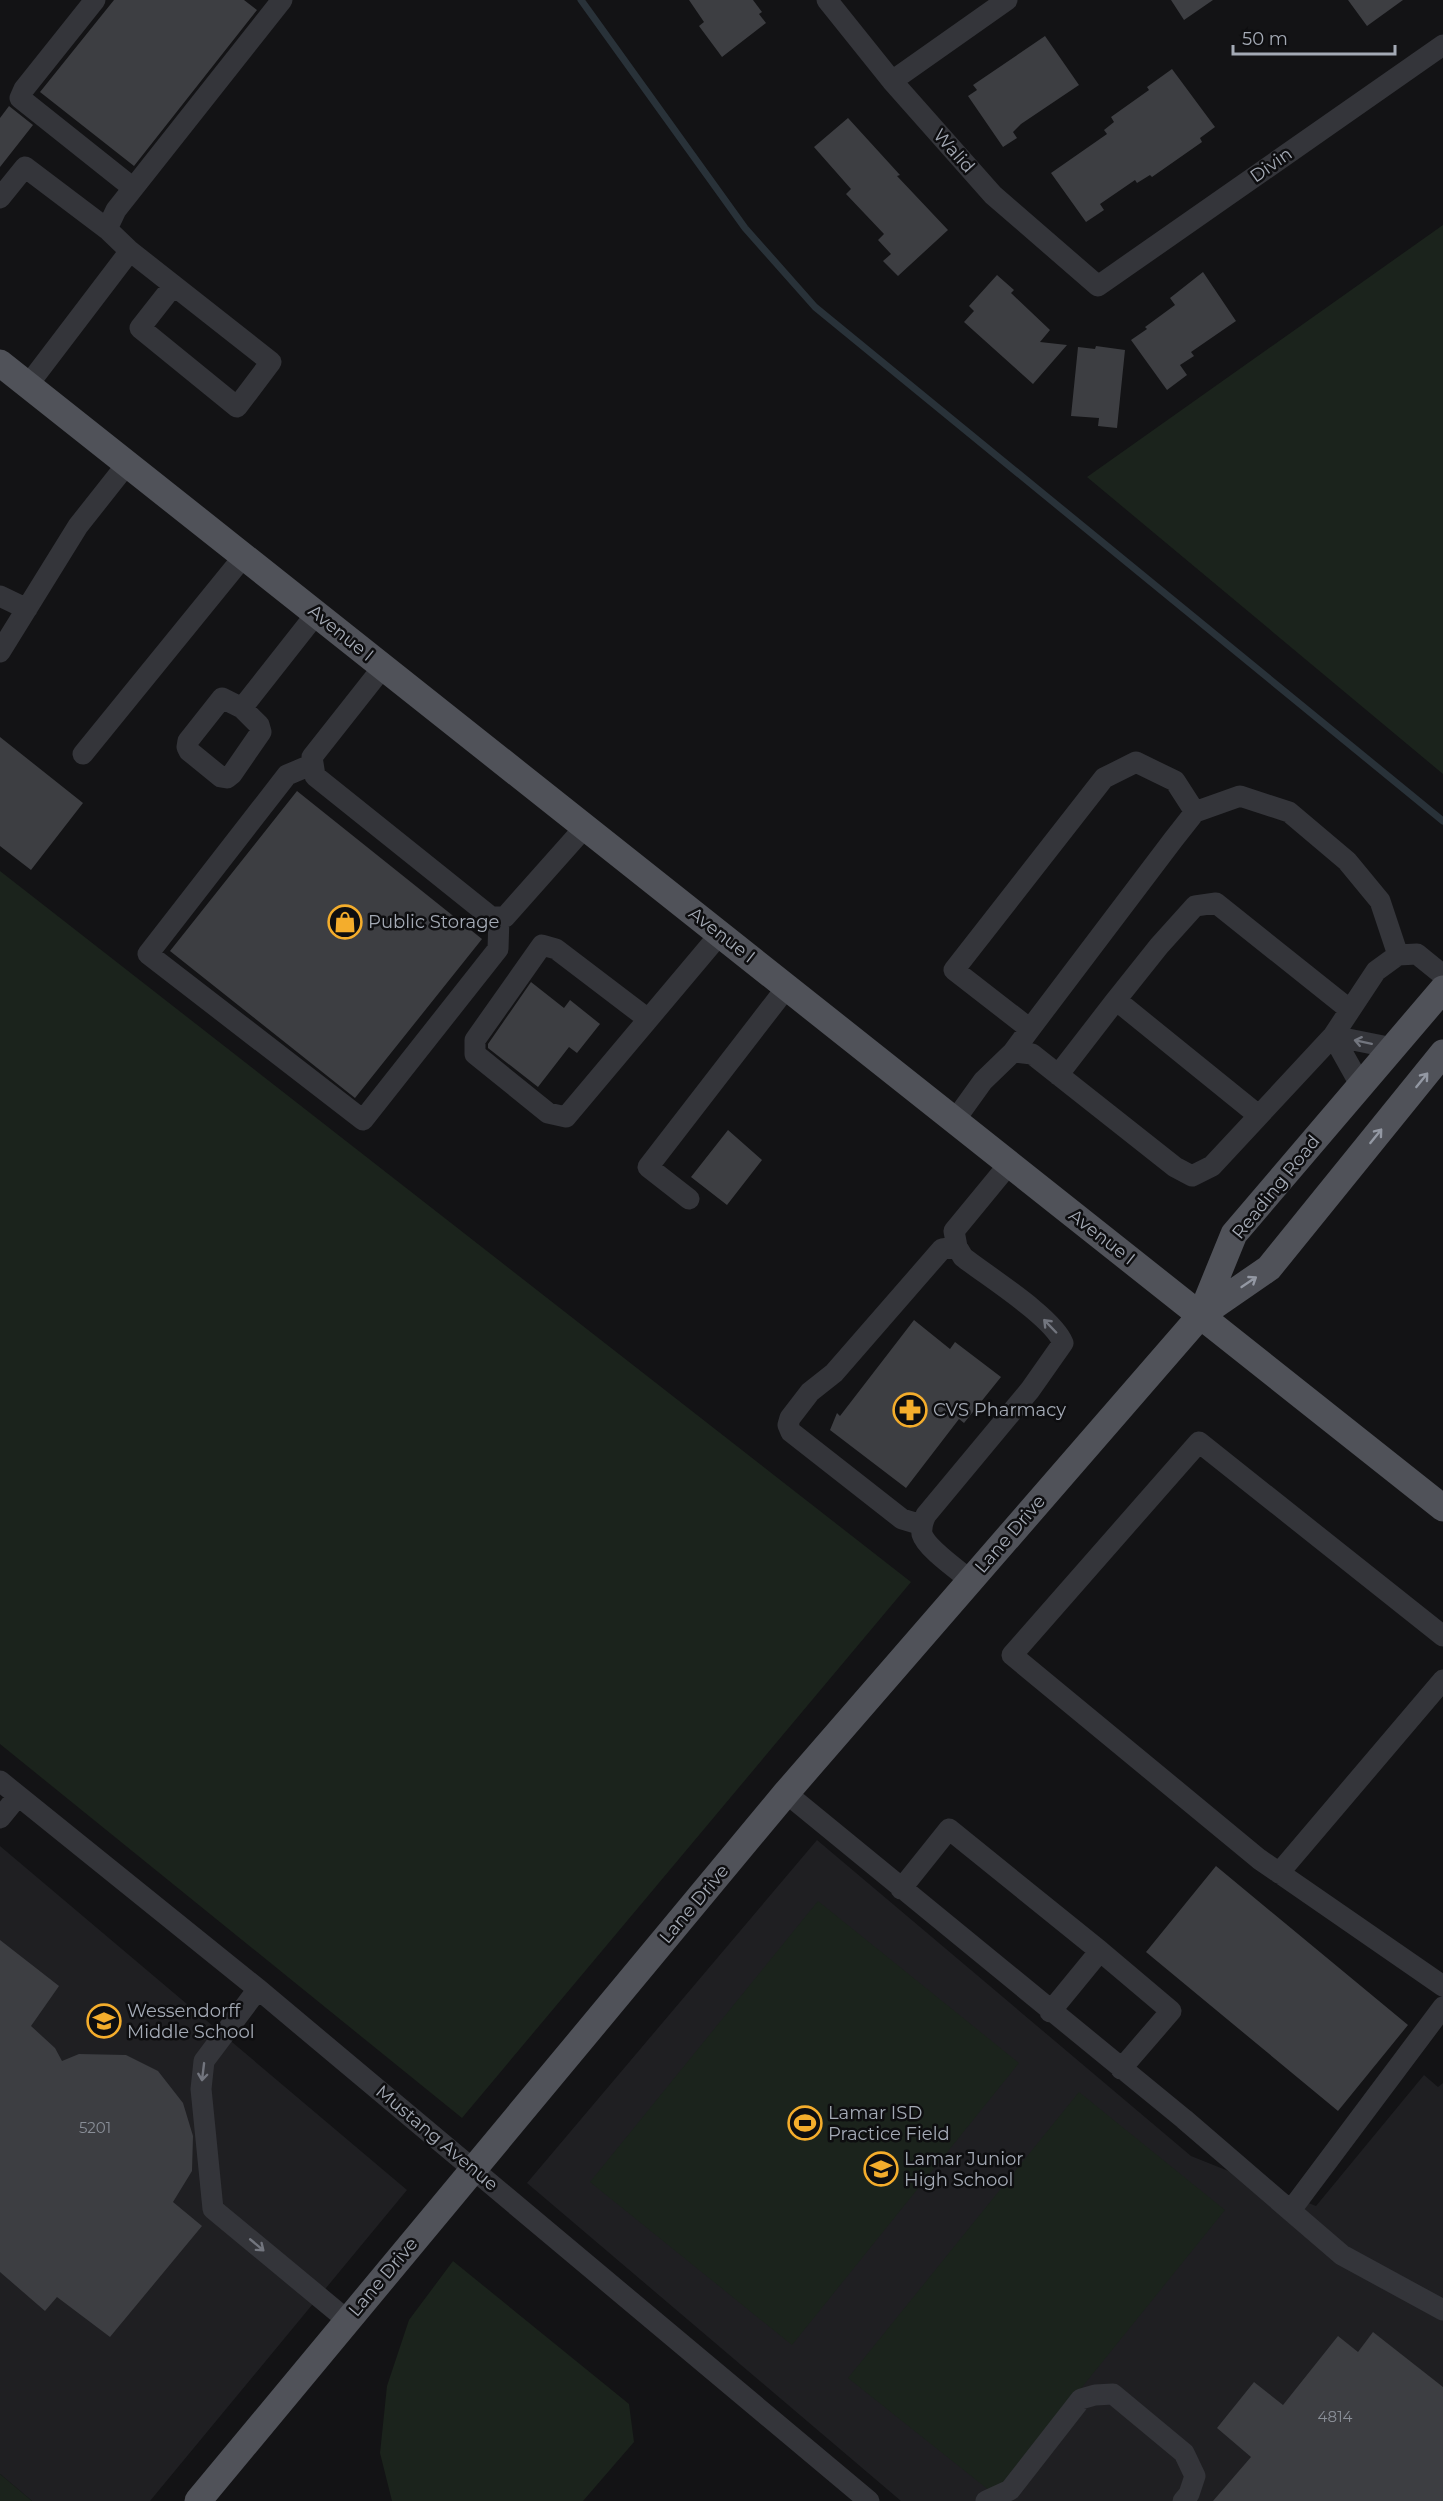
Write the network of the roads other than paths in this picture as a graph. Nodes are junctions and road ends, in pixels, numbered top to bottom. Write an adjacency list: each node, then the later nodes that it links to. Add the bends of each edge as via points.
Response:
1 (95, 0): 7 (street, via 20,98)
2 (282, 0): 7 (street)
3 (827, 0): 6 (street, Walid)
4 (1007, 0): 6 (street)
5 (1443, 45): 12 (street, Divin)
6 (892, 81): 12 (street, Walid, via 993,195)
7 (133, 188): 9 (street)
8 (0, 198): 9 (street, via 25,167)
9 (107, 229): 10 (street)
10 (130, 251): 11 (street); 14 (street)
11 (173, 286): 11 (street, via 271,362 237,407 140,327)
12 (1098, 286)
13 (0, 363): 14 (main road, Avenue I)
14 (28, 385): 15 (main road, Avenue I)
15 (127, 464): 16 (main road, Avenue I); 18 (street, via 78,526)
16 (244, 556): 19 (main road, Avenue I); 23 (street)
17 (0, 596): 18 (street)
18 (27, 609): 20 (street)
19 (316, 614): 21 (main road, Avenue I); 22 (street)
20 (0, 652)
21 (383, 667): 24 (street, via 312,757); 26 (main road, Avenue I)
22 (242, 708)
23 (83, 754)
24 (313, 764): 27 (street, via 315,776 491,917); 27 (street, via 287,775 148,954 363,1120 498,949)
25 (1195, 812): 29 (street, via 1240,796 1288,812 1347,861 1380,901); 36 (street); 36 (street, via 1175,781 1136,762 1104,778 954,970)
26 (585, 827): 27 (street, via 505,917); 28 (main road, Avenue I)
27 (499, 917)
28 (720, 934): 31 (main road, Avenue I); 35 (street)
29 (1398, 954): 30 (street, via 1417,954); 34 (street, via 1376,971)
30 (1443, 975)
31 (787, 987): 44 (main road, Avenue I); 46 (street, via 648,1167)
32 (1443, 989): 38 (main road, Reading Road)
33 (1116, 1000): 34 (street, via 1195,906 1216,903); 41 (street); 43 (street)
34 (1350, 1010): 37 (street)
35 (648, 1019): 35 (street, via 566,1117 548,1113 475,1054 475,1040 542,945 556,949)
36 (1030, 1029): 39 (street)
37 (1333, 1036): 38 (street, one-way to 37); 42 (street); 43 (street)
38 (1393, 1048): 42 (main road, Reading Road)
39 (1013, 1052): 41 (street, via 1032,1054); 44 (street, via 983,1081)
40 (1443, 1053): 48 (main road, one-way to 40, via 1269,1268)
41 (1058, 1075): 43 (street, via 1175,1167 1192,1176 1212,1166)
42 (1360, 1086): 48 (main road, Reading Road, via 1234,1234)
43 (1258, 1115)
44 (955, 1120): 45 (main road, Avenue I)
45 (1010, 1163): 47 (street, via 954,1231); 48 (main road, Avenue I)
46 (689, 1199)
47 (957, 1247): 50 (street, one-way to 47, via 1063,1343 1047,1321 963,1257); 50 (street, via 942,1249 834,1373 810,1392 788,1425 791,1432 902,1520)
48 (1201, 1315): 49 (main road, Avenue I); 51 (main road, Lane Drive)
49 (1443, 1508)
50 (922, 1525): 51 (street, via 922,1535 930,1546)
51 (970, 1580): 55 (main road, Lane Drive)
52 (1443, 1636): 58 (street, via 1199,1442 1012,1655)
53 (1443, 1680): 58 (street)
54 (0, 1781): 56 (street, Mustang Avenue)
55 (786, 1793): 59 (street); 66 (main road, Lane Drive)
56 (18, 1796): 57 (street); 62 (street, Mustang Avenue)
57 (0, 1818)
58 (1279, 1873): 61 (street)
59 (901, 1889): 60 (street, via 950,1829); 64 (street)
60 (1100, 1951): 64 (street); 65 (street, via 1171,2011)
61 (1443, 1986)
62 (258, 1989): 66 (street, Mustang Avenue); 69 (street, one-way to 69, via 204,2061 201,2089 213,2209)
63 (1443, 2007): 67 (street)
64 (1050, 2012): 65 (street)
65 (1121, 2069): 67 (street)
66 (473, 2168): 69 (main road, Lane Drive); 72 (street, Mustang Avenue)
67 (1291, 2210): 68 (street, via 1342,2255)
68 (1443, 2310)
69 (347, 2320): 71 (main road, Lane Drive)
70 (1016, 2496): 73 (street); 74 (street, via 1081,2399 1113,2394 1184,2453 1195,2476)
71 (198, 2501)
72 (869, 2501)
73 (986, 2501)
74 (1183, 2501)

